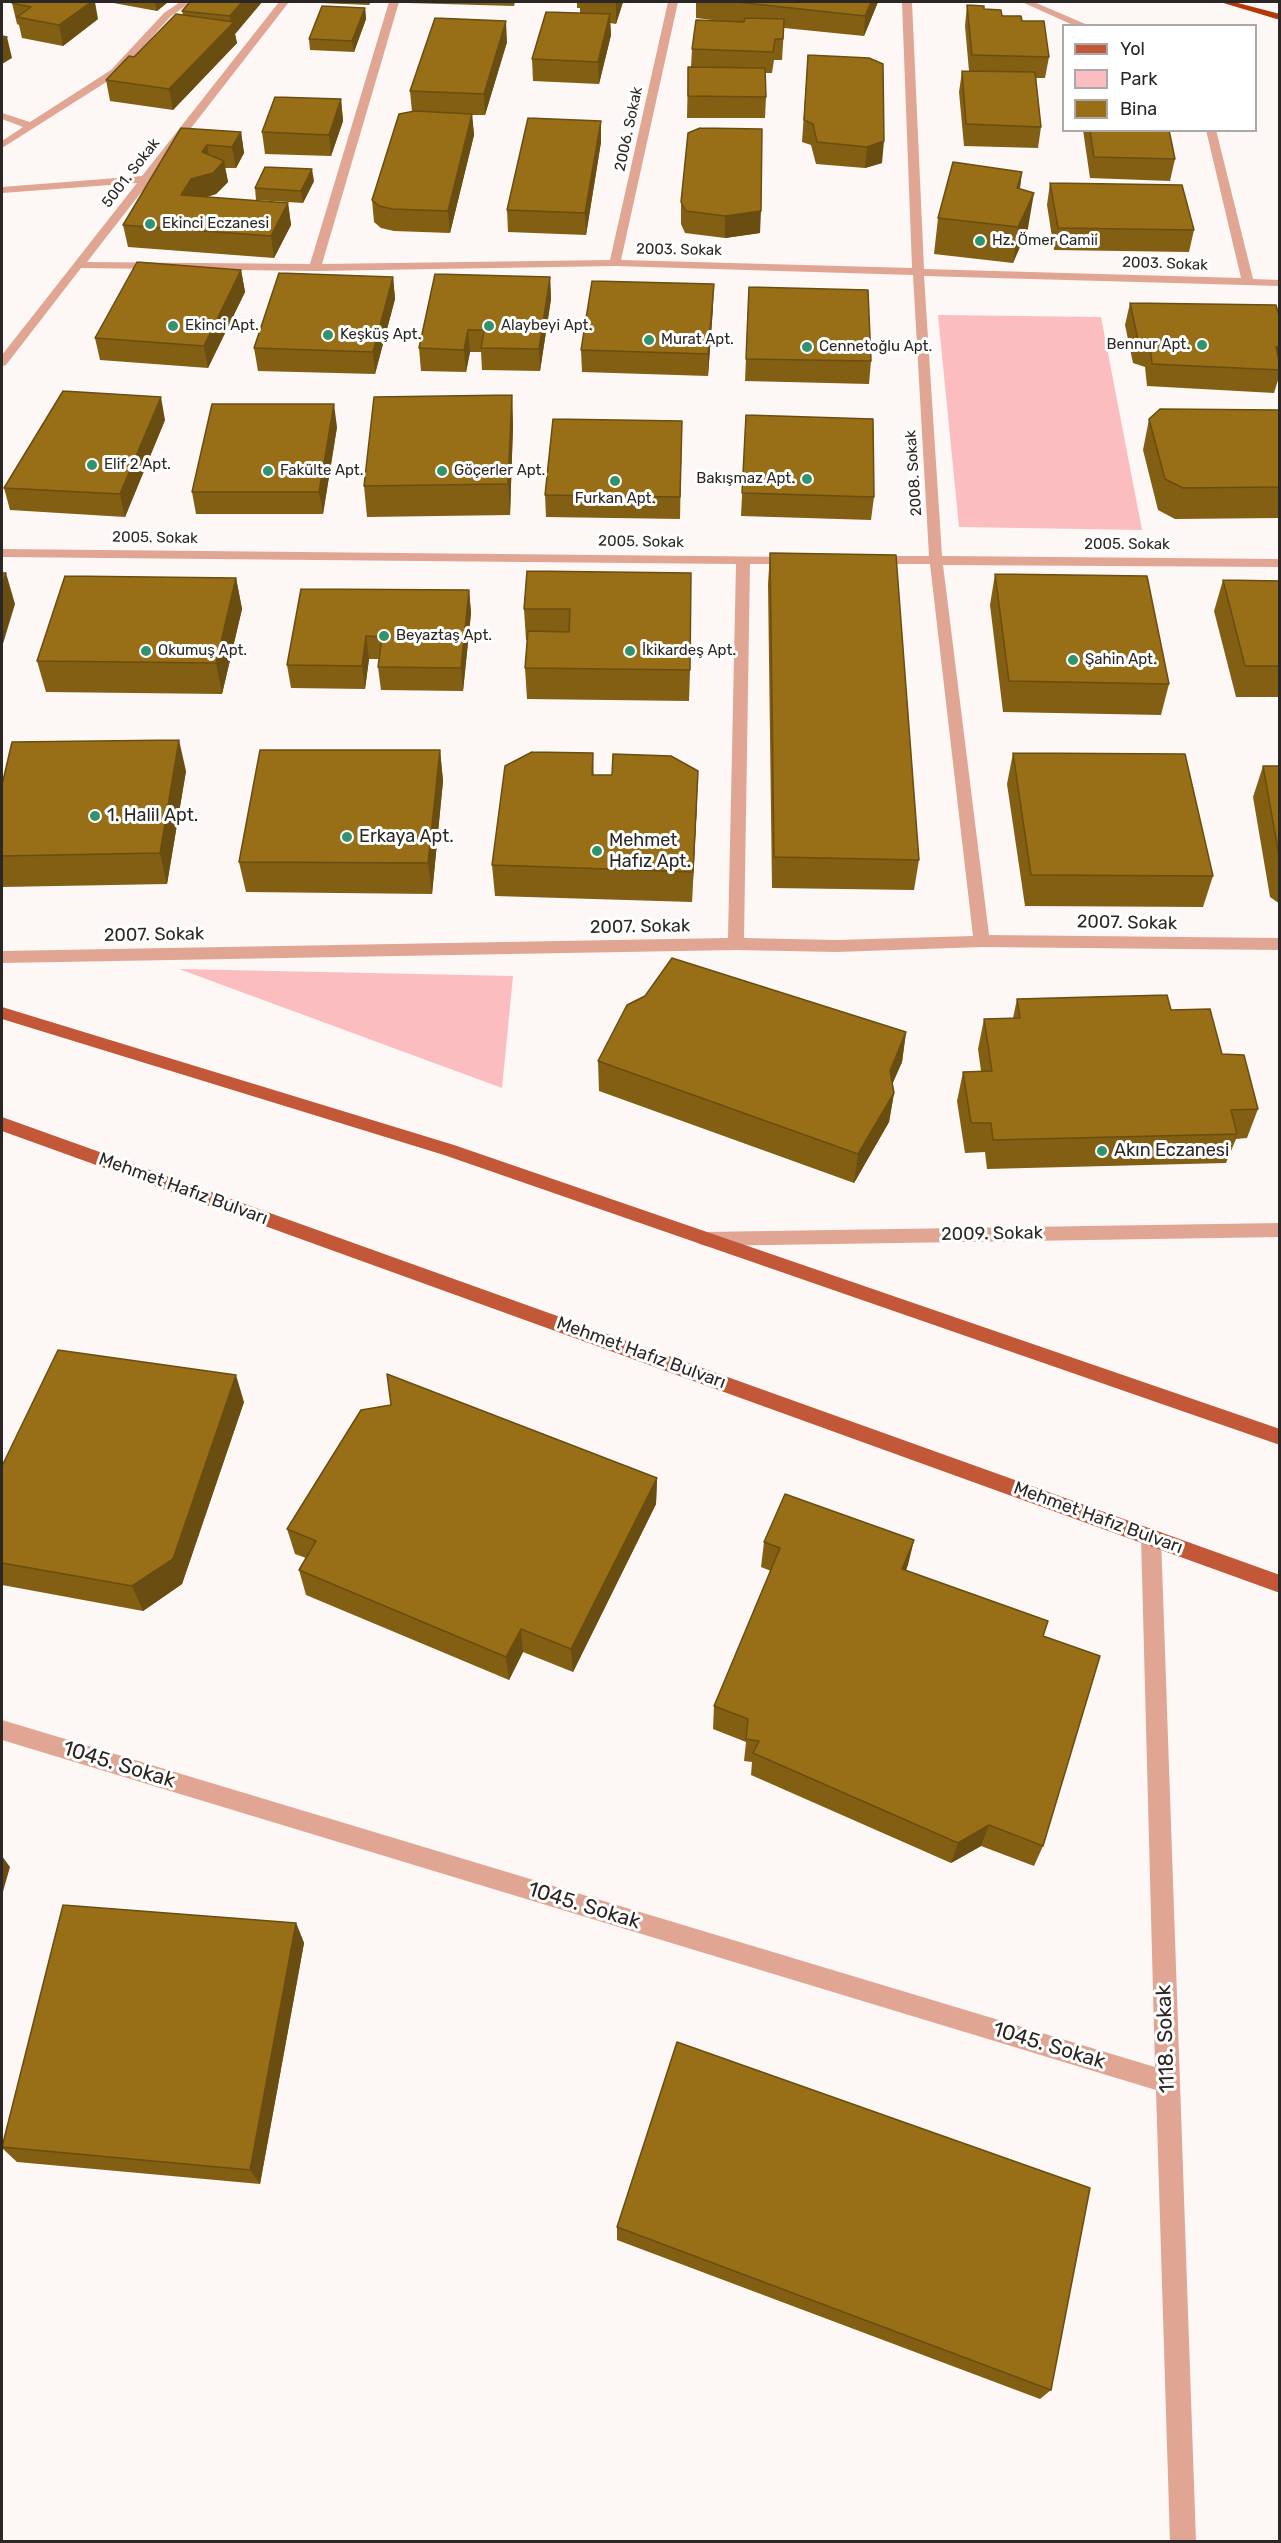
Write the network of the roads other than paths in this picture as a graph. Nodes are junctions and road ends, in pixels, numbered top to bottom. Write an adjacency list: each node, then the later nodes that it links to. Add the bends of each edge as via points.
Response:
1 (186, 2): 11 (street, via 167,15 115,72)
2 (285, 2): 14 (street, 5001. Sokak)
3 (394, 2): 18 (street)
4 (673, 2): 16 (street, 2006. Sokak)
5 (907, 2): 19 (street, 2008. Sokak)
6 (1027, 2): 9 (street)
7 (1225, 2): 8 (highway)
8 (1280, 17)
9 (1080, 24)
10 (2, 116): 11 (street)
11 (31, 126): 13 (street)
12 (1211, 132): 20 (street)
13 (2, 145)
14 (146, 179): 15 (street); 17 (street, 5001. Sokak)
15 (2, 190)
16 (615, 263): 18 (street, 2003. Sokak); 19 (street, 2003. Sokak)
17 (78, 265): 18 (street, 2003. Sokak); 22 (street, 5001. Sokak)
18 (315, 268)
19 (918, 271): 20 (street, 2003. Sokak); 27 (street, 2008. Sokak)
20 (1248, 282): 21 (street, 2003. Sokak)
21 (1280, 283)
22 (2, 362)
23 (2, 553): 24 (street, 2005. Sokak)
24 (743, 560): 25 (street, 2005. Sokak); 30 (street)
25 (811, 560)
26 (856, 560): 27 (street, 2005. Sokak)
27 (936, 560): 28 (street, 2005. Sokak); 29 (street, 2008. Sokak)
28 (1280, 563)
29 (982, 941): 30 (street, 2007. Sokak, via 836,946); 31 (street, 2007. Sokak)
30 (736, 944): 32 (street, 2007. Sokak)
31 (1280, 944)
32 (2, 957)
33 (2, 1013): 36 (main road, via 448,1150)
34 (2, 1124): 38 (main road, Mehmet Hafız Bulvarı)
35 (1280, 1230): 36 (street, 2009. Sokak)
36 (705, 1239): 37 (main road)
37 (1280, 1437)
38 (1151, 1537): 39 (main road, Mehmet Hafız Bulvarı); 41 (street, 1118. Sokak)
39 (1280, 1584)
40 (2, 1730): 41 (street, 1045. Sokak)
41 (1167, 2082): 42 (street, 1118. Sokak)
42 (1183, 2541)

